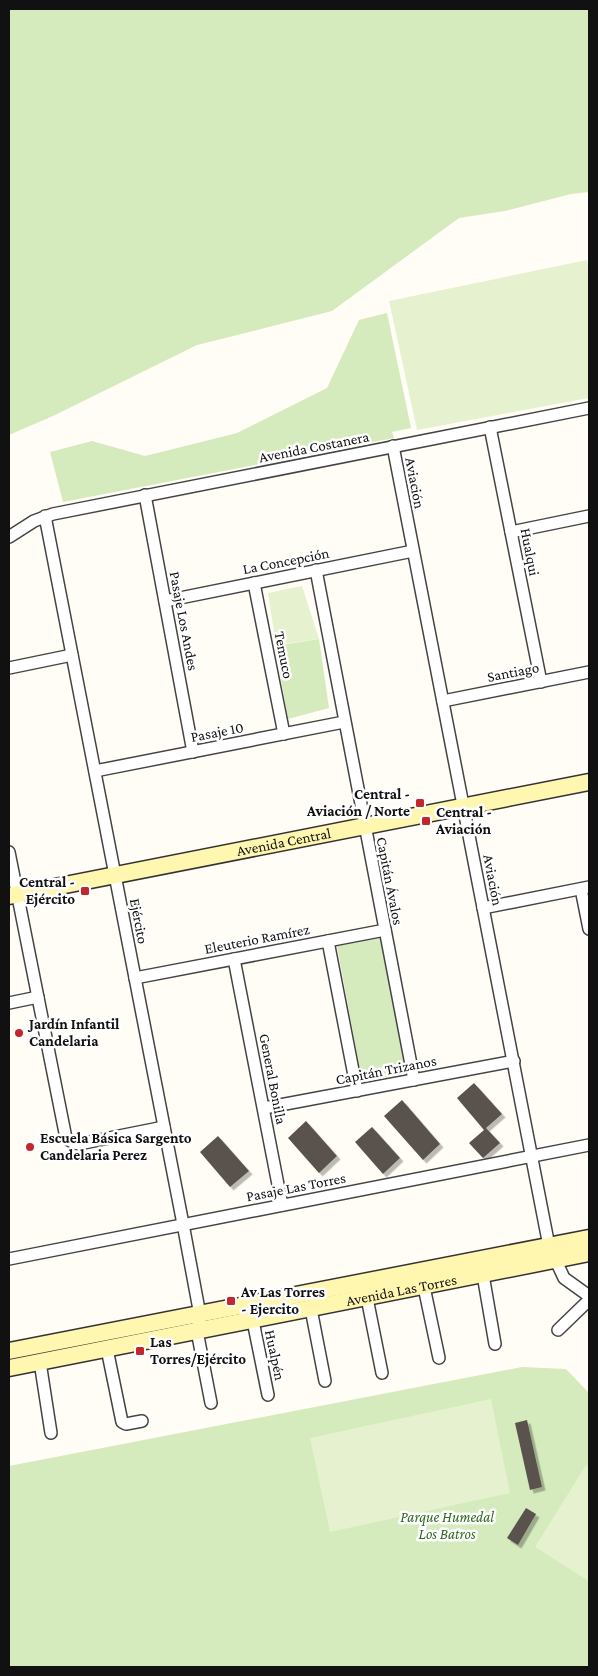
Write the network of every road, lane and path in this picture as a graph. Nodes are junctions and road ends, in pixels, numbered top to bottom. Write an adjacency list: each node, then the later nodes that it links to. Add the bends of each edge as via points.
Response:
1 (589, 408): 2 (street, Avenida Costanera)
2 (490, 427): 3 (street, Avenida Costanera); 7 (street, Hualqui)
3 (393, 446): 4 (street, Avenida Costanera); 9 (street, Aviación)
4 (145, 495): 5 (street, Avenida Costanera); 12 (street, Pasaje Los Andes)
5 (45, 516): 8 (street, Avenida Costanera); 13 (street, Ejército)
6 (589, 516): 7 (street)
7 (511, 532): 16 (street, Hualqui)
8 (9, 537)
9 (413, 551): 10 (street, La Concepción); 17 (street, Aviación)
10 (316, 570): 11 (street, La Concepción); 18 (street, Capitán Ávalos)
11 (254, 583): 12 (street, La Concepción); 19 (street, Temuco)
12 (165, 600): 20 (street, Pasaje Los Andes)
13 (72, 656): 14 (street); 21 (street, Ejército)
14 (9, 668)
15 (589, 672): 16 (street, Santiago)
16 (541, 682): 17 (street, Santiago)
17 (443, 701): 23 (street, Aviación)
18 (344, 722): 19 (street, Pasaje 10); 24 (street, Capitán Ávalos)
19 (284, 734): 20 (street, Pasaje 10)
20 (193, 752): 21 (street, Pasaje 10)
21 (94, 771): 26 (street, Ejército)
22 (589, 782): 23 (street, Avenida Central)
23 (463, 807): 24 (street, Avenida Central); 29 (street, Aviación)
24 (364, 826): 26 (street, Avenida Central); 31 (street, Capitán Ávalos)
25 (9, 852): 28 (street)
26 (115, 875): 28 (street, Avenida Central); 34 (street, Ejército)
27 (585, 888): 29 (street); 30 (street)
28 (13, 895): 35 (street)
29 (483, 908): 37 (street, Aviación)
30 (589, 929)
31 (385, 930): 32 (street, Eleuterio Ramírez); 38 (street, Capitán Ávalos)
32 (328, 941): 33 (street, Eleuterio Ramírez); 39 (street)
33 (234, 959): 34 (street, Eleuterio Ramírez); 40 (street, General Bonilla)
34 (135, 978): 41 (street, Ejército)
35 (38, 997): 36 (street); 41 (street, via 65,1133 70,1141 79,1144)
36 (9, 1003)
37 (514, 1061): 38 (street, Capitán Trizanos); 43 (street, Aviación)
38 (414, 1080): 39 (street, Capitán Trizanos)
39 (357, 1091): 40 (street, Capitán Trizanos)
40 (264, 1108): 44 (street, General Bonilla)
41 (164, 1127): 45 (street, Ejército)
42 (589, 1145): 43 (street, Pasaje Las Torres)
43 (533, 1156): 44 (street, Pasaje Las Torres); 47 (street, Aviación)
44 (282, 1205): 45 (street, Pasaje Las Torres)
45 (184, 1224): 49 (street, Pasaje Las Torres); 55 (street, Ejército)
46 (589, 1238): 47 (street, Avenida Las Torres)
47 (553, 1253): 48 (street, Avenida Las Torres); 50 (street, Avenida Las Torres); 53 (street, via 564,1278); 55 (street, Avenida Las Torres)
48 (589, 1254)
49 (9, 1259)
50 (483, 1275): 51 (street, Avenida Las Torres); 59 (street)
51 (424, 1287): 52 (street, Avenida Las Torres); 62 (street)
52 (366, 1298): 54 (street, Avenida Las Torres); 65 (street)
53 (589, 1298): 57 (street)
54 (311, 1309): 56 (street, Avenida Las Torres); 66 (street)
55 (200, 1314): 58 (street, Ejército); 61 (street, Avenida Las Torres)
56 (253, 1321): 58 (street, Avenida Las Torres); 67 (street, Hualpén)
57 (558, 1330)
58 (197, 1332): 60 (street, Avenida Las Torres); 68 (street)
59 (495, 1344)
60 (107, 1348): 63 (street, Avenida Las Torres); 69 (street, via 122,1422)
61 (9, 1351)
62 (439, 1358)
63 (40, 1362): 64 (street, Avenida Las Torres); 70 (street)
64 (9, 1368)
65 (382, 1373)
66 (325, 1381)
67 (268, 1395)
68 (211, 1403)
69 (142, 1421)
70 (51, 1433)

